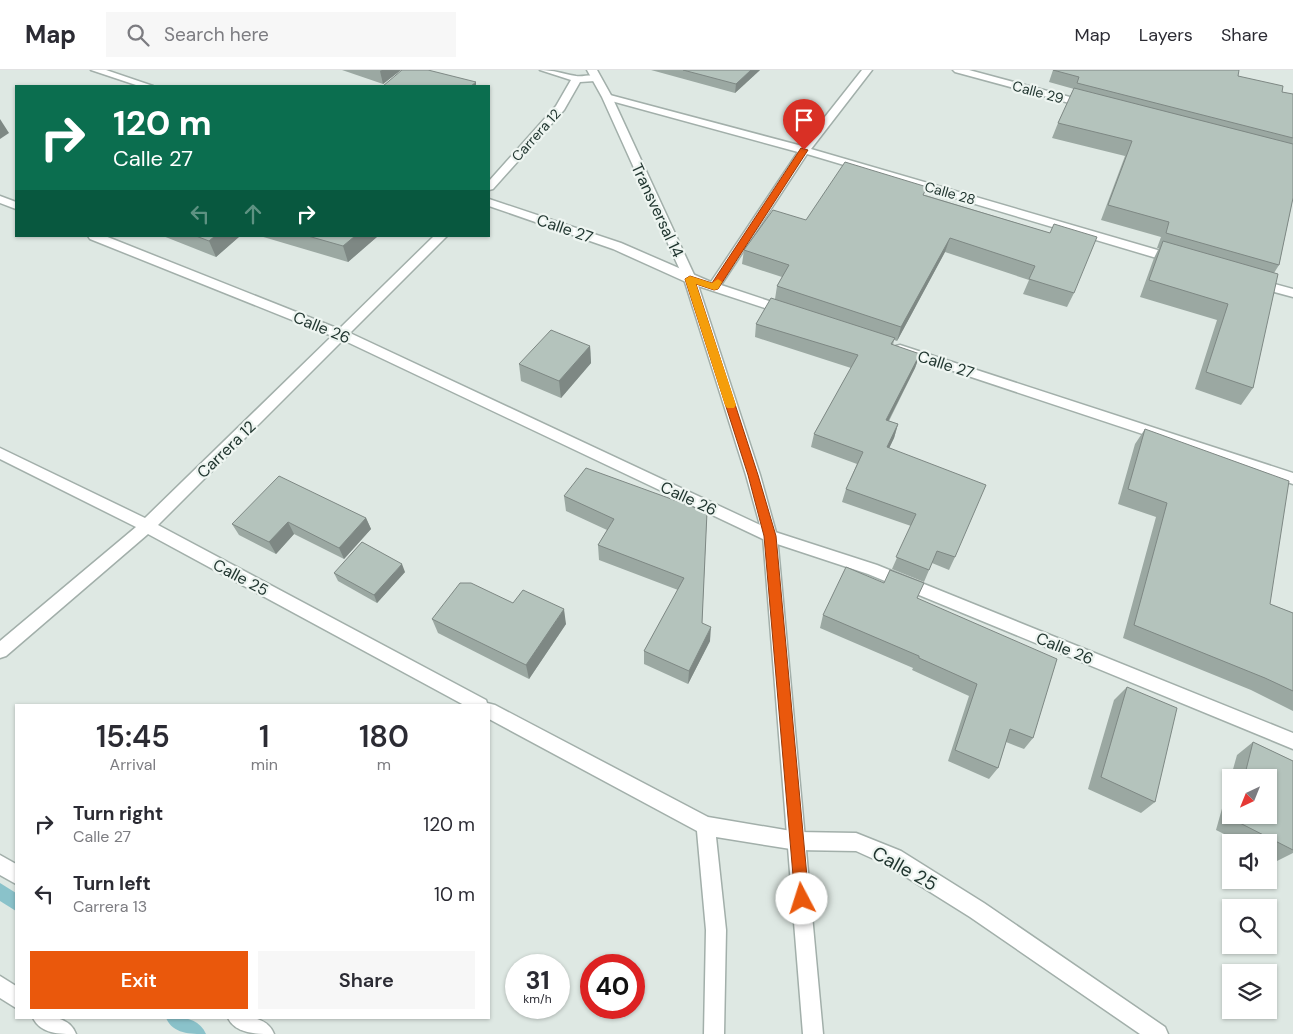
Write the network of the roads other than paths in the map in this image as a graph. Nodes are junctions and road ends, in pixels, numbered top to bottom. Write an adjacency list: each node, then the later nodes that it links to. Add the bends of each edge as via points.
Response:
1 (96, 70): 7 (street)
2 (545, 70): 6 (street)
3 (867, 70): 10 (street)
4 (958, 70): 9 (street, Calle 29)
5 (593, 74): 6 (street); 8 (street, Transversal 14)
6 (577, 79): 11 (street, Carrera 12, via 560,108)
7 (145, 85)
8 (606, 97): 10 (street, Calle 28); 18 (street, Transversal 14)
9 (1095, 106)
10 (804, 150): 17 (street, Calle 28); 20 (street)
11 (490, 186)
12 (0, 199): 14 (street)
13 (490, 202): 18 (street, Calle 27, via 616,246)
14 (15, 206)
15 (97, 237): 23 (street, Calle 26)
16 (440, 237): 23 (street, Carrera 12)
17 (1188, 262)
18 (690, 279): 20 (street, Calle 27); 28 (street, Transversal 14)
19 (1245, 279): 21 (street)
20 (714, 287): 22 (street, Calle 27)
21 (1293, 293)
22 (800, 315)
23 (343, 335): 27 (street, Carrera 12); 28 (street, Calle 26)
24 (885, 344): 26 (street, Calle 27)
25 (0, 453): 27 (street, Calle 25)
26 (1293, 478)
27 (147, 526): 29 (street, Carrera 12); 30 (street, Calle 25)
28 (770, 536): 32 (street, Calle 26, via 872,569); 34 (street, Transversal 14)
29 (0, 651)
30 (478, 704)
31 (490, 711): 33 (street, Calle 25)
32 (1293, 741)
33 (706, 826): 34 (street, Calle 25); 43 (street, via 716,930)
34 (797, 841): 44 (street, Transversal 14); 45 (street, Calle 25, via 856,842 894,858)
35 (0, 864): 36 (street)
36 (15, 874)
37 (0, 986): 38 (street)
38 (15, 997)
39 (44, 1019): 41 (street)
40 (240, 1019): 42 (street)
41 (66, 1034)
42 (264, 1034)
43 (714, 1034)
44 (813, 1034)
45 (1158, 1034)

